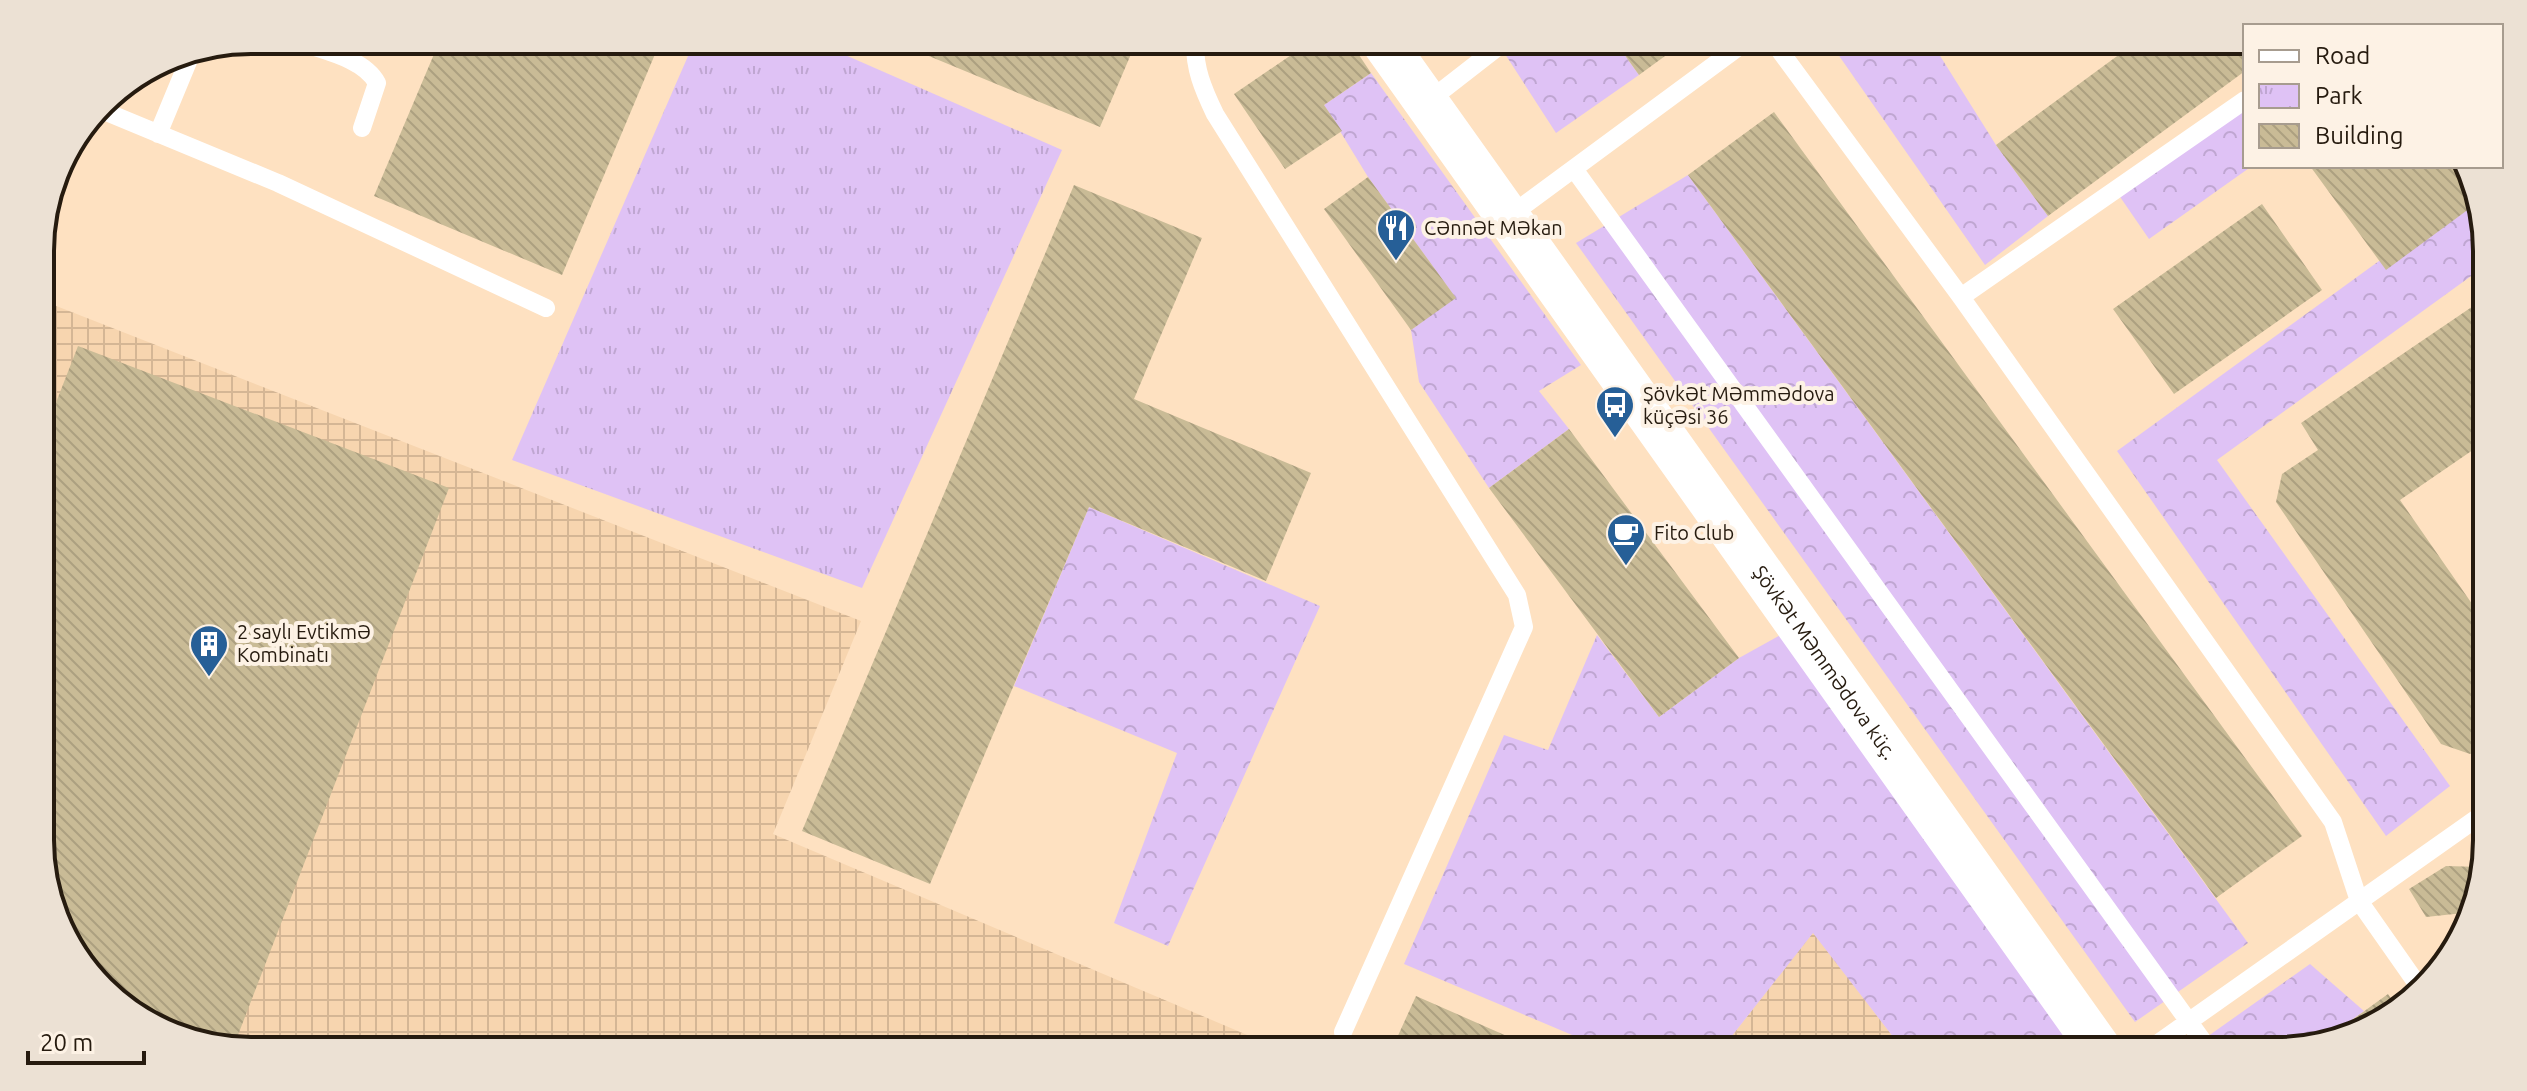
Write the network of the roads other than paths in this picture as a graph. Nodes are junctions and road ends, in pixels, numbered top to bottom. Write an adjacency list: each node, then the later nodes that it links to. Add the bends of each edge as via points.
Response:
1 (330, 54): 11 (lane, via 359,65 377,83)
2 (1194, 54): 21 (lane, via 1200,83 1215,114 1517,595 1524,627)
3 (1392, 54): 9 (main road, Şövkət Məmmədova küç.)
4 (1489, 54): 9 (lane)
5 (1729, 54): 13 (lane)
6 (1782, 54): 15 (lane)
7 (187, 64): 12 (lane)
8 (2243, 101): 15 (lane)
9 (1426, 103): 14 (main road, Şövkət Məmmədova küç.)
10 (110, 114): 12 (lane)
11 (362, 128)
12 (158, 134): 16 (lane, via 278,183)
13 (1574, 169): 14 (lane); 20 (lane)
14 (1508, 217): 22 (main road, Şövkət Məmmədova küç.)
15 (1961, 297): 18 (lane, via 2333,822)
16 (546, 308)
17 (2473, 821): 18 (lane)
18 (2359, 901): 19 (lane); 20 (lane)
19 (2414, 980)
20 (2189, 1021): 23 (lane); 24 (lane)
21 (1343, 1032)
22 (2091, 1037)
23 (2167, 1037)
24 (2200, 1037)

